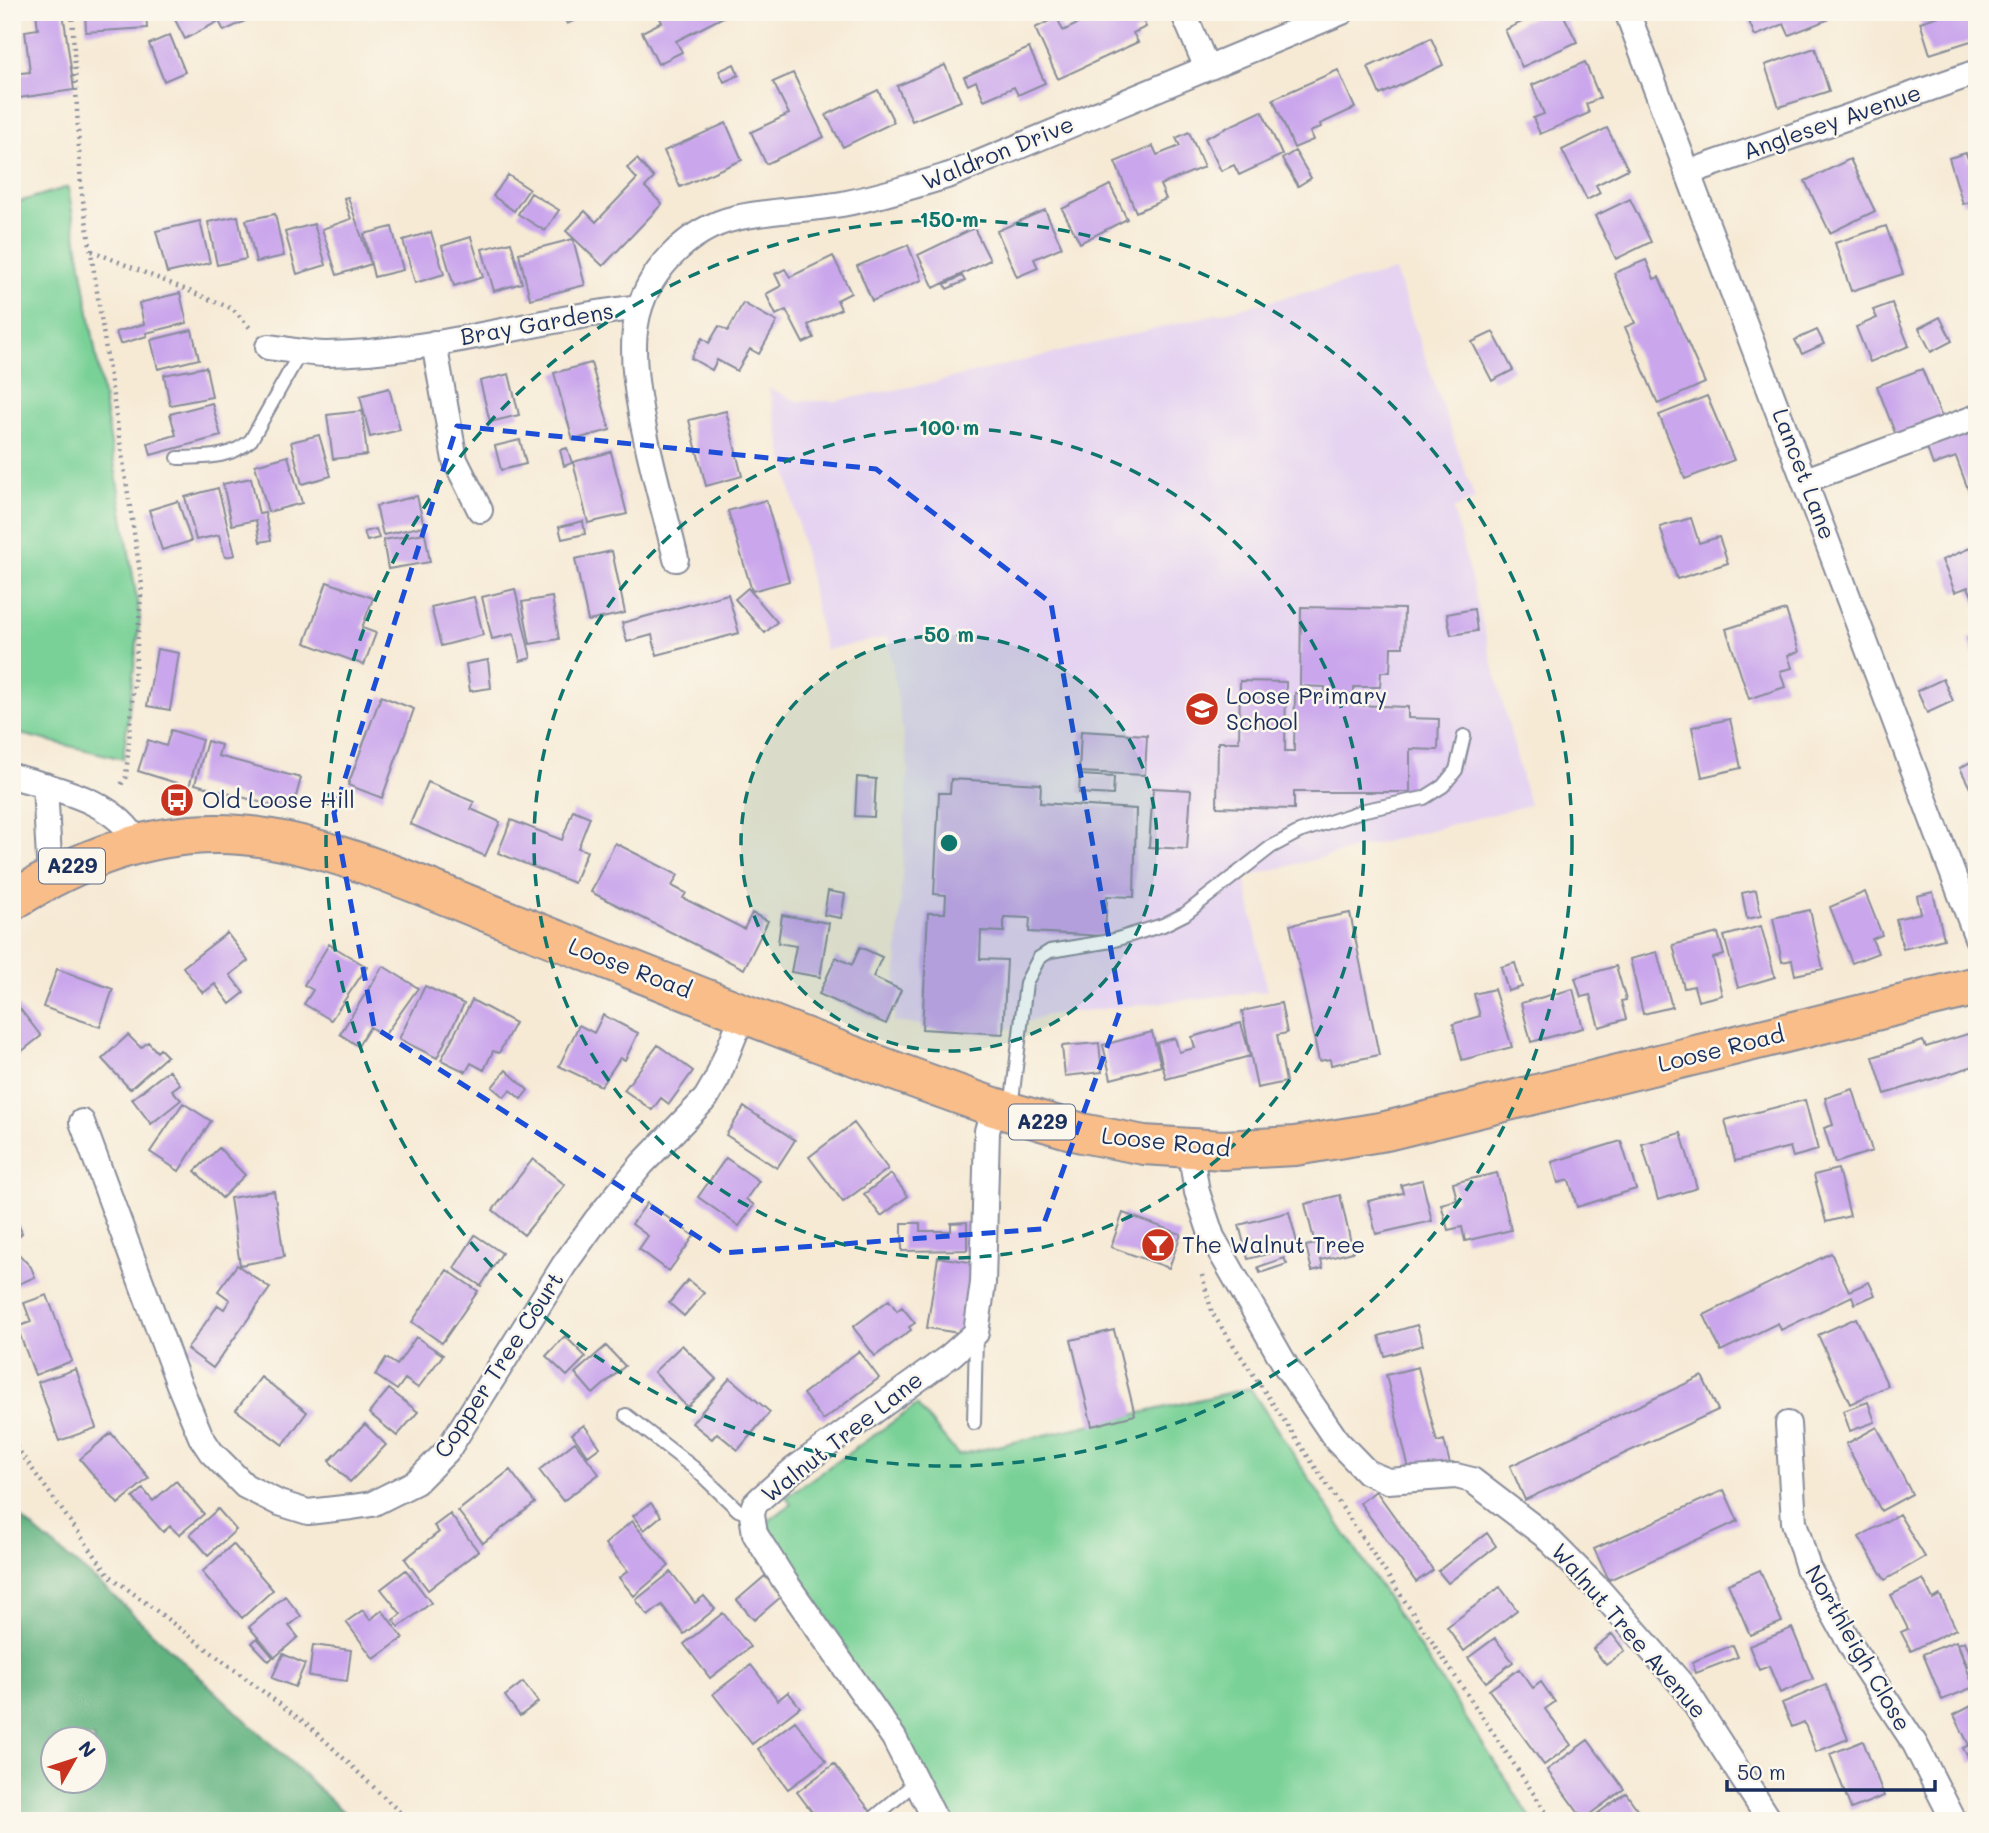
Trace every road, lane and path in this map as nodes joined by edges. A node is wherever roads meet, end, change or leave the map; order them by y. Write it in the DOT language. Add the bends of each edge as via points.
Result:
graph roads {
  1 [pos="72,12"];
  2 [pos="1183,12"];
  3 [pos="1342,12"];
  4 [pos="1627,12"];
  5 [pos="1207,68"];
  6 [pos="1977,72"];
  7 [pos="1687,173"];
  8 [pos="92,250"];
  9 [pos="640,307"];
  10 [pos="434,344"];
  11 [pos="268,347"];
  12 [pos="301,351"];
  13 [pos="1977,417"];
  14 [pos="178,458"];
  15 [pos="1806,480"];
  16 [pos="481,510"];
  17 [pos="676,559"];
  18 [pos="1464,736"];
  19 [pos="12,776"];
  20 [pos="45,785"];
  21 [pos="107,811"];
  22 [pos="138,844"];
  23 [pos="50,878"];
  24 [pos="12,901"];
  25 [pos="1977,938"];
  26 [pos="1977,986"];
  27 [pos="744,1011"];
  28 [pos="1002,1110"];
  29 [pos="82,1122"];
  30 [pos="1190,1149"];
  31 [pos="1199,1262"];
  32 [pos="976,1333"];
  33 [pos="626,1415"];
  34 [pos="974,1423"];
  35 [pos="1788,1424"];
  36 [pos="12,1441"];
  37 [pos="752,1515"];
  38 [pos="917,1781"];
  39 [pos="409,1821"];
  40 [pos="870,1821"];
  41 [pos="936,1821"];
  42 [pos="1552,1821"];
  43 [pos="1770,1821"];
  44 [pos="1954,1821"];
  1 -- 8 [label="path" via="81,187"];
  2 -- 5 [label="street"];
  3 -- 5 [label="street, Waldron Drive"];
  4 -- 7 [label="street, Lancet Lane"];
  5 -- 9 [label="street, Waldron Drive" via="950,176 886,195 714,225 664,263"];
  6 -- 7 [label="street, Anglesey Avenue"];
  7 -- 15 [label="street, Lancet Lane"];
  8 -- 11 [label="path" via="233,309"];
  8 -- 21 [label="path" via="142,585 126,777"];
  9 -- 10 [label="street, Bray Gardens"];
  9 -- 17 [label="street, Waldron Drive" via="634,346 636,374"];
  10 -- 12 [label="street, Bray Gardens" via="324,354"];
  10 -- 16 [label="street, Bray Gardens" via="455,460"];
  11 -- 12 [label="street, Bray Gardens"];
  12 -- 14 [label="lane" via="251,440 226,455"];
  13 -- 15 [label="street"];
  15 -- 25 [label="street, Lancet Lane"];
  18 -- 28 [label="lane" via="1456,770 1424,798 1365,810 1299,832 1163,925 1111,941 1050,951 1039,958 1026,983"];
  19 -- 20 [label="street"];
  20 -- 21 [label="street"];
  20 -- 23 [label="street"];
  21 -- 22 [label="street" via="125,825"];
  22 -- 23 [label="highway, A229" via="86,860"];
  22 -- 27 [label="highway, Loose Road / A229" via="217,834 295,845 407,881"];
  23 -- 24 [label="highway, A229"];
  26 -- 30 [label="highway, Loose Road / A229" via="1386,1131 1262,1149"];
  27 -- 28 [label="highway, Loose Road / A229"];
  27 -- 29 [label="street, Copper Tree Court" via="706,1098 597,1219 447,1451 416,1482 372,1504 307,1512 279,1503 245,1486 211,1452 178,1382"];
  28 -- 30 [label="highway, Loose Road / A229" via="1094,1136"];
  28 -- 32 [label="street" via="987,1130 983,1283"];
  30 -- 43 [label="street, Walnut Tree Avenue" via="1197,1192 1212,1237 1287,1368 1337,1441 1367,1472 1388,1481 1455,1476 1472,1480 1544,1535 1684,1687"];
  31 -- 42 [label="path" via="1212,1313"];
  32 -- 34 [label="lane"];
  32 -- 37 [label="street, Walnut Tree Lane" via="793,1470 761,1498"];
  33 -- 37 [label="lane" via="694,1468 738,1510"];
  35 -- 44 [label="street, Northleigh Close" via="1794,1522 1808,1569 1915,1744"];
  36 -- 39 [label="path" via="109,1576 314,1730"];
  37 -- 38 [label="street, Walnut Tree Lane" via="755,1534 894,1738"];
  38 -- 40 [label="lane"];
  38 -- 41 [label="street, Walnut Tree Lane"];
}
